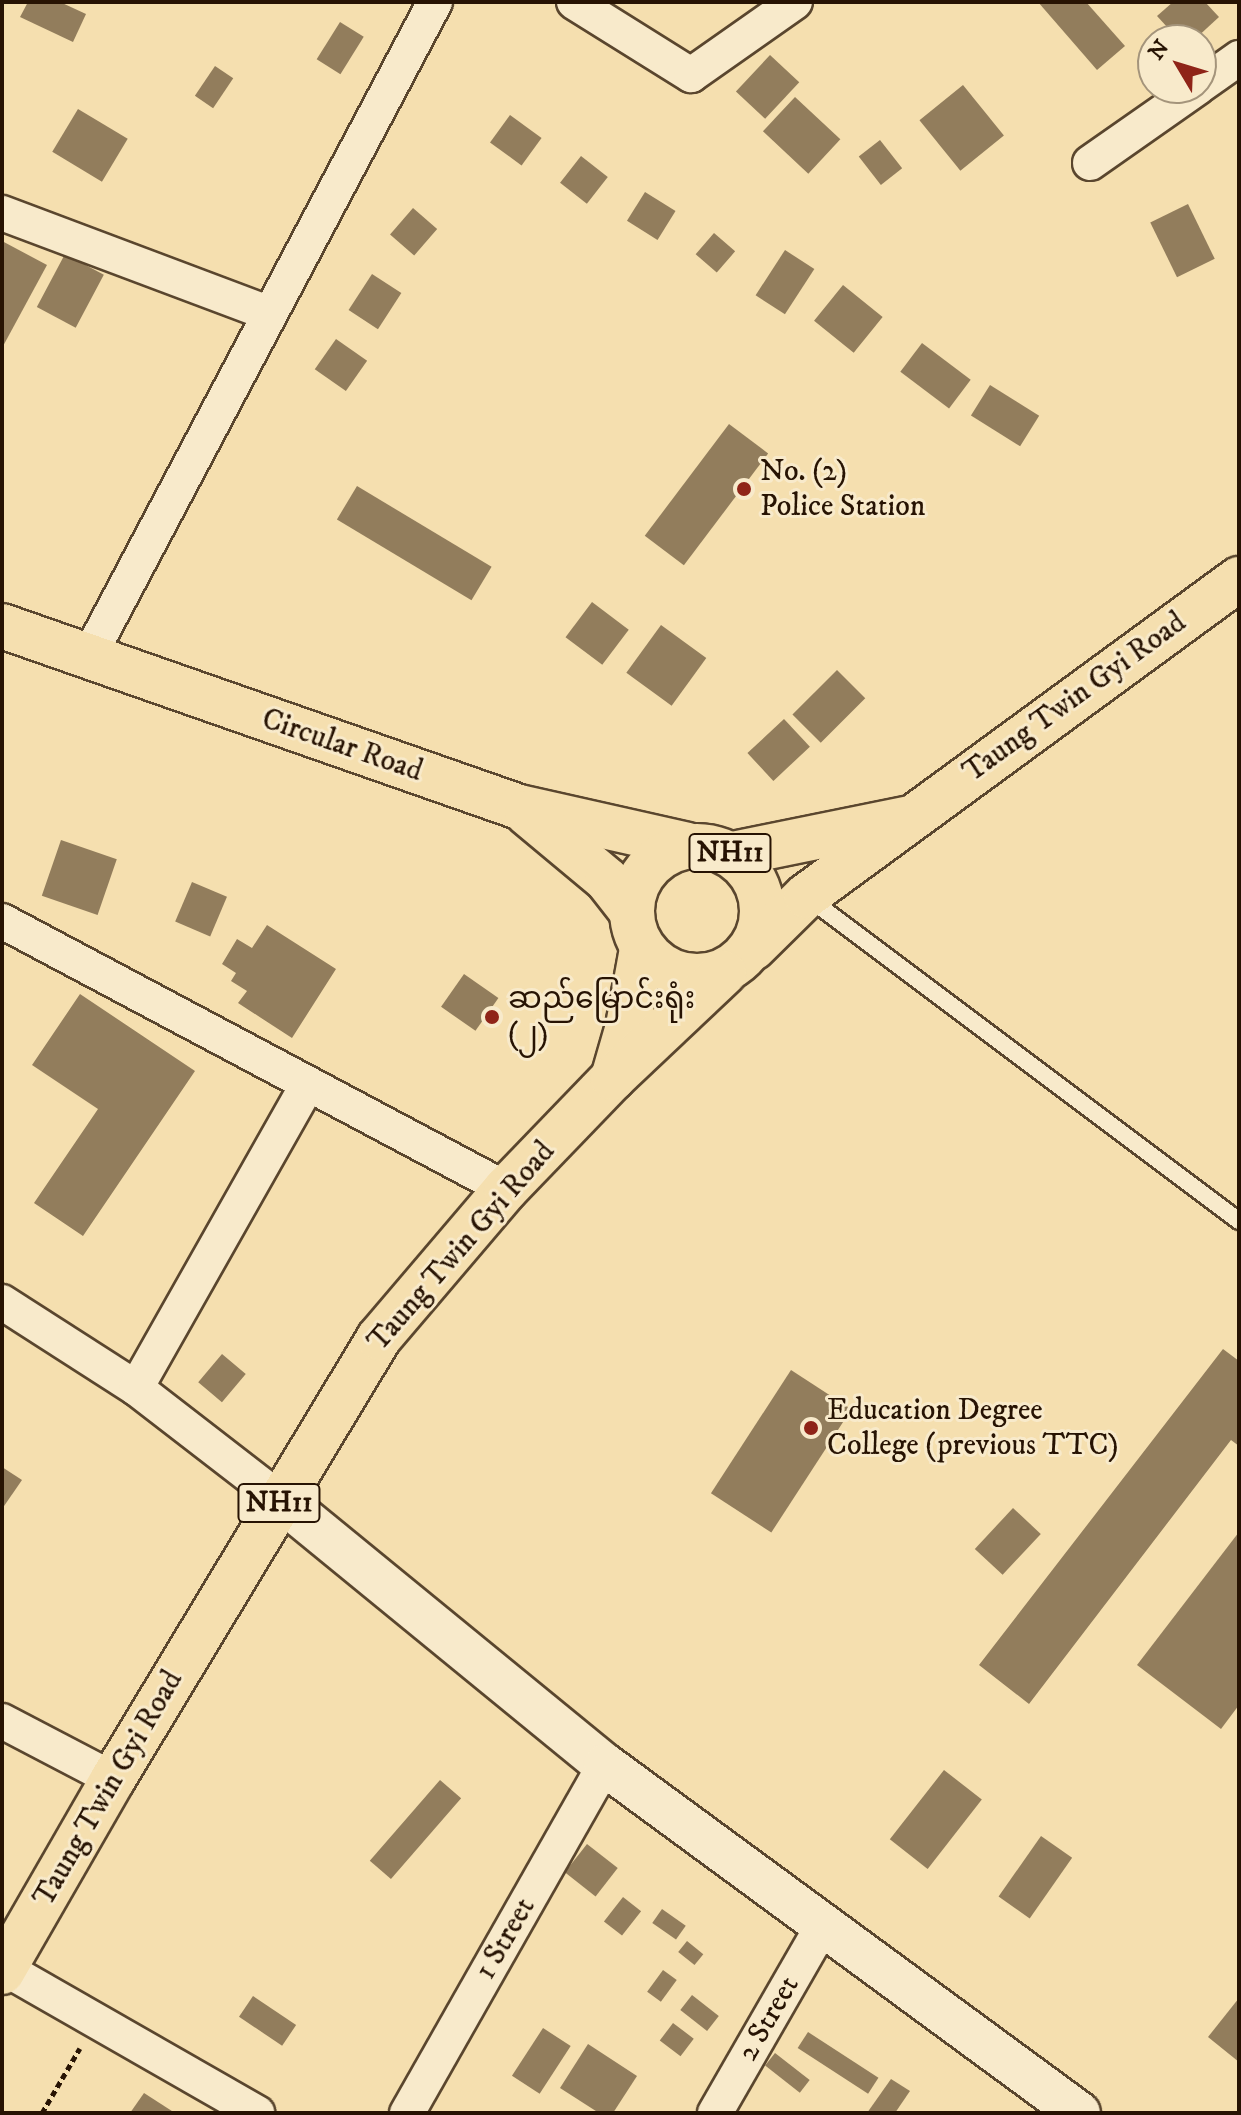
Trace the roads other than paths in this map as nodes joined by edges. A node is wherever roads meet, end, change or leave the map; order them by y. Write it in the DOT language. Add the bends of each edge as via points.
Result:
graph roads {
  1 [pos="435,2"];
  2 [pos="574,2"];
  3 [pos="795,2"];
  4 [pos="1239,58"];
  5 [pos="1217,74"];
  6 [pos="1175,104"];
  7 [pos="1090,163"];
  8 [pos="2,213"];
  9 [pos="270,314"];
  10 [pos="1239,579"];
  11 [pos="2,626"];
  12 [pos="88,658"];
  13 [pos="519,807"];
  14 [pos="910,818"];
  15 [pos="687,845"];
  16 [pos="733,854"];
  17 [pos="806,896"];
  18 [pos="2,921"];
  19 [pos="636,930"];
  20 [pos="738,960"];
  21 [pos="613,1078"];
  22 [pos="308,1084"];
  23 [pos="506,1189"];
  24 [pos="1239,1221"];
  25 [pos="2,1302"];
  26 [pos="136,1388"];
  27 [pos="281,1500"];
  28 [pos="2,1721"];
  29 [pos="605,1765"];
  30 [pos="113,1779"];
  31 [pos="823,1925"];
  32 [pos="3,1970"];
  33 [pos="1059,2107"];
  34 [pos="257,2113"];
  35 [pos="407,2113"];
  36 [pos="715,2113"];
  1 -- 9 [label="street"];
  2 -- 3 [label="street" via="691,75"];
  4 -- 5 [label="street"];
  6 -- 7 [label="street"];
  8 -- 9 [label="street"];
  9 -- 12 [label="street"];
  10 -- 14 [label="main road, Taung Twin Gyi Road / NH11"];
  11 -- 12 [label="main road, Circular Road"];
  12 -- 13 [label="main road, Circular Road"];
  13 -- 15 [label="main road, Circular Road"];
  13 -- 19 [label="main road" via="607,880"];
  14 -- 16 [label="main road"];
  14 -- 17 [label="main road, NH11"];
  15 -- 16 [label="main road, NH11"];
  15 -- 19 [label="main road, NH11" via="658,857 638,880"];
  16 -- 20 [label="main road, NH11" via="757,880 764,915"];
  17 -- 20 [label="main road, NH11"];
  17 -- 24 [label="lane"];
  18 -- 22 [label="street"];
  19 -- 20 [label="main road" via="664,969 694,978"];
  19 -- 21 [label="main road" via="628,1026"];
  20 -- 21 [label="main road, Taung Twin Gyi Road / NH11"];
  21 -- 23 [label="main road, Taung Twin Gyi Road / NH11"];
  22 -- 23 [label="street"];
  22 -- 26 [label="street"];
  23 -- 27 [label="main road, Taung Twin Gyi Road / NH11" via="379,1338"];
  25 -- 26 [label="street"];
  26 -- 27 [label="street"];
  27 -- 29 [label="street"];
  27 -- 30 [label="main road, Taung Twin Gyi Road / NH11"];
  28 -- 30 [label="street"];
  29 -- 31 [label="street"];
  29 -- 35 [label="street, 1 Street"];
  30 -- 32 [label="main road, Taung Twin Gyi Road / NH11"];
  31 -- 33 [label="street"];
  31 -- 36 [label="street, 2 Street"];
  32 -- 34 [label="street"];
}
